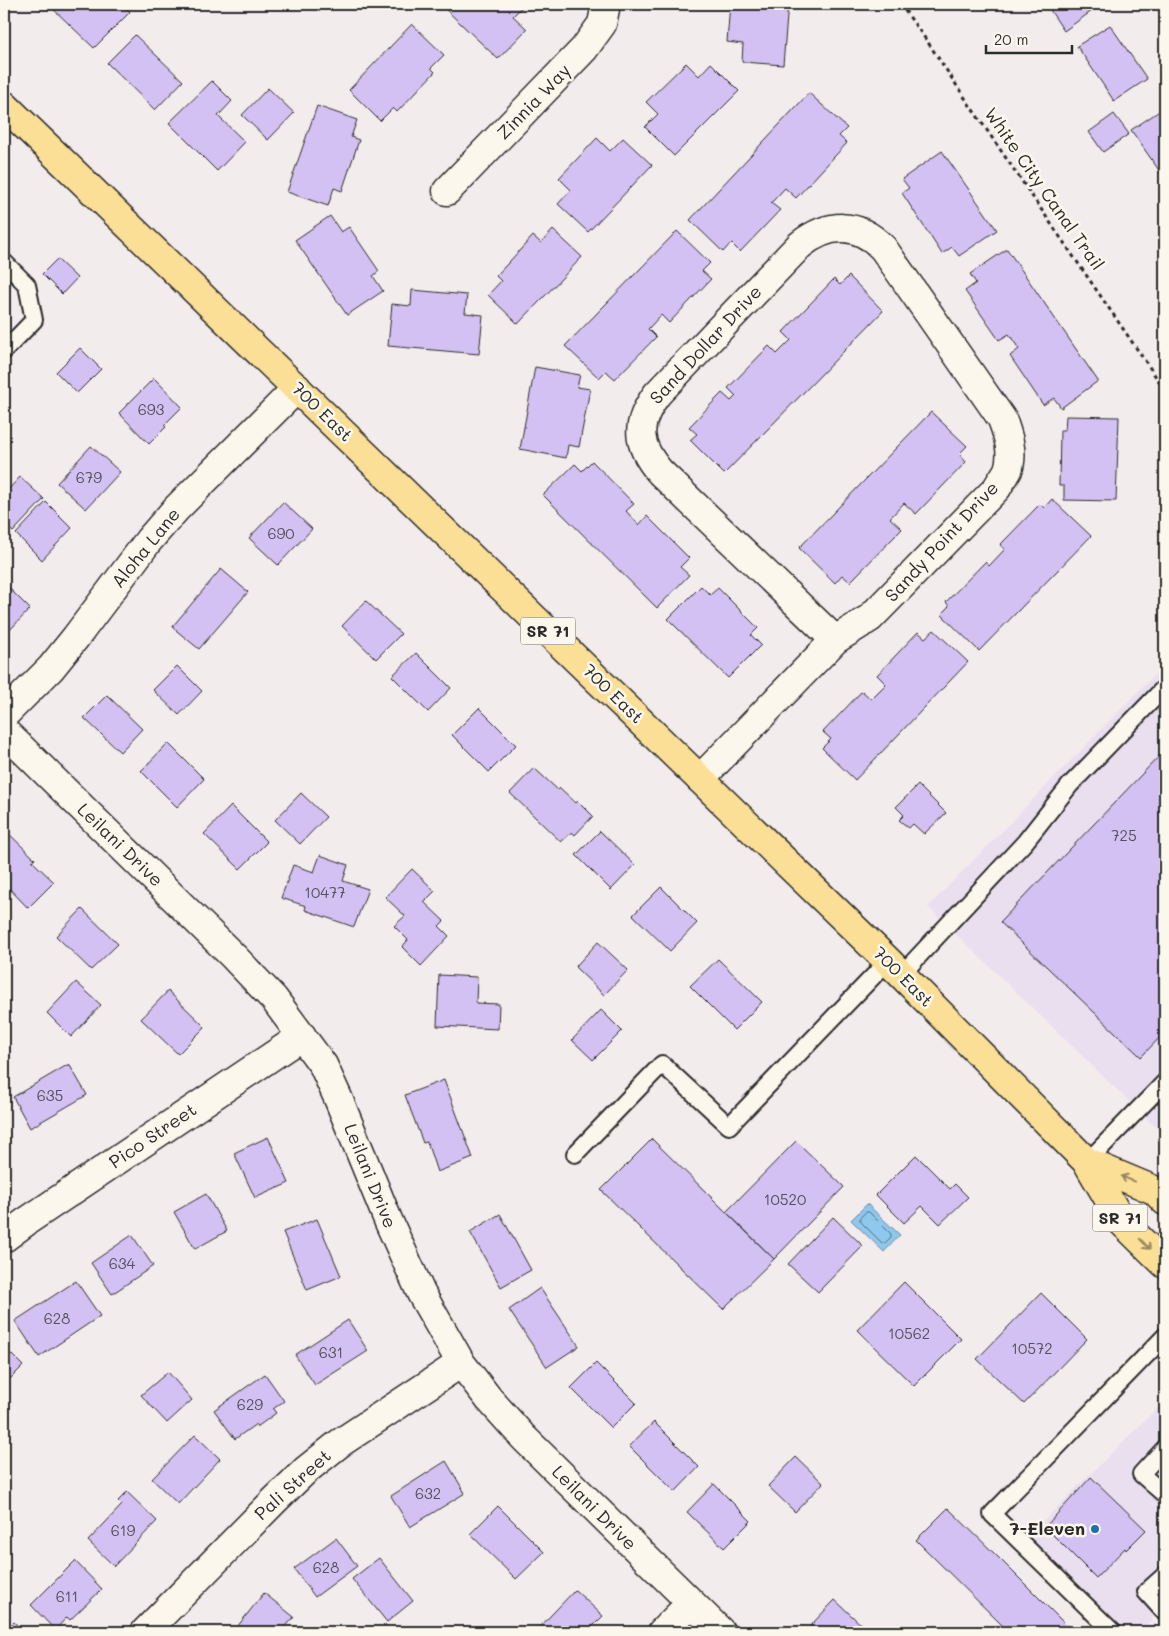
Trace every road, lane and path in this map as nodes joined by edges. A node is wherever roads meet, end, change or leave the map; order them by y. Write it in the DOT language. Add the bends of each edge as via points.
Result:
graph roads {
  1 [pos="606,4"];
  2 [pos="900,4"];
  3 [pos="4,105"];
  4 [pos="448,191"];
  5 [pos="849,228"];
  6 [pos="4,262"];
  7 [pos="4,351"];
  8 [pos="297,388"];
  9 [pos="1165,390"];
  10 [pos="835,640"];
  11 [pos="1165,687"];
  12 [pos="4,716"];
  13 [pos="4,731"];
  14 [pos="700,779"];
  15 [pos="895,968"];
  16 [pos="302,1036"];
  17 [pos="1165,1082"];
  18 [pos="575,1154"];
  19 [pos="1087,1162"];
  20 [pos="1165,1201"];
  21 [pos="4,1238"];
  22 [pos="1165,1264"];
  23 [pos="1165,1336"];
  24 [pos="461,1363"];
  25 [pos="1165,1448"];
  26 [pos="1165,1496"];
  27 [pos="1165,1575"];
  28 [pos="691,1603"];
  29 [pos="1165,1613"];
  30 [pos="145,1632"];
  31 [pos="662,1632"];
  32 [pos="721,1632"];
  33 [pos="1113,1632"];
  1 -- 4 [label="street, Zinnia Way" via="602,24 584,49"];
  2 -- 9 [label="path, White City Canal Trail"];
  3 -- 8 [label="main road, 700 East / SR 71"];
  5 -- 10 [label="street, Sandy Point Drive" via="874,238 883,248 1002,419 1011,453 1008,470 997,488 870,618"];
  5 -- 10 [label="street, Sand Dollar Drive" via="814,234 800,245 657,394 646,408 641,424 642,442 648,458 660,472"];
  6 -- 7 [label="lane" via="27,285 34,320"];
  8 -- 12 [label="street, Aloha Lane" via="176,509 76,638"];
  8 -- 14 [label="main road, 700 East / SR 71"];
  10 -- 14 [label="street, Sandy Point Drive"];
  11 -- 15 [label="lane" via="1070,785 1024,842"];
  13 -- 16 [label="street, Leilani Drive" via="234,956 270,994"];
  14 -- 15 [label="main road, 700 East / SR 71"];
  15 -- 18 [label="lane" via="729,1126 662,1064"];
  15 -- 19 [label="main road, 700 East / SR 71"];
  16 -- 21 [label="street, Pico Street"];
  16 -- 24 [label="street, Leilani Drive" via="323,1065 421,1293"];
  17 -- 19 [label="lane"];
  20 -- 19 [label="main road, 700 East / SR 71, one-way" via="1154,1190"];
  19 -- 22 [label="main road, 700 East / SR 71, one-way" via="1122,1222"];
  23 -- 33 [label="lane" via="992,1514"];
  24 -- 28 [label="street, Leilani Drive" via="524,1438"];
  24 -- 30 [label="street, Pali Street" via="340,1443 306,1470"];
  25 -- 26 [label="lane" via="1141,1474"];
  27 -- 29 [label="lane" via="1146,1592"];
  28 -- 31 [label="street"];
  28 -- 32 [label="street, Leilani Drive"];
}
